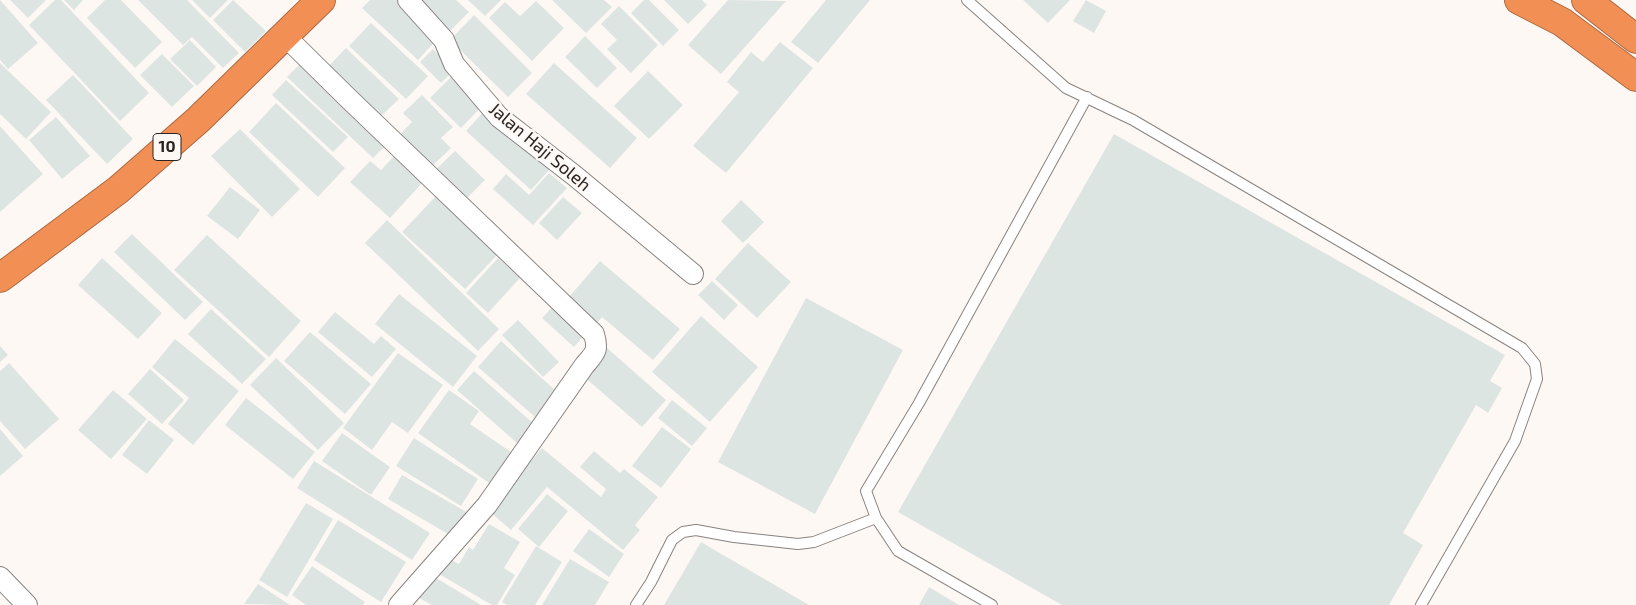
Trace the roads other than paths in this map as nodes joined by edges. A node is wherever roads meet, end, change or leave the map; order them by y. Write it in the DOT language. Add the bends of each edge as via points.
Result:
graph roads {
  1 [pos="321,0"];
  2 [pos="408,0"];
  3 [pos="967,0"];
  4 [pos="1519,0"];
  5 [pos="1586,0"];
  6 [pos="284,35"];
  7 [pos="1636,39"];
  8 [pos="1636,77"];
  9 [pos="1087,97"];
  10 [pos="693,274"];
  11 [pos="1,276"];
  12 [pos="876,518"];
  13 [pos="0,577"];
  14 [pos="27,605"];
  15 [pos="399,605"];
  16 [pos="636,605"];
  17 [pos="992,605"];
  18 [pos="1421,605"];
  1 -- 6 [label="highway, 10"];
  2 -- 10 [label="street, Jalan Haji Soleh" via="444,40 454,64 499,117"];
  3 -- 9 [label="lane" via="1066,88"];
  4 -- 8 [label="highway" via="1562,22"];
  5 -- 7 [label="highway"];
  6 -- 11 [label="highway, 10" via="198,120 118,190"];
  6 -- 15 [label="street" via="594,334 597,346 488,505"];
  9 -- 12 [label="lane" via="919,403 866,491"];
  9 -- 18 [label="lane" via="1133,120 1522,348 1535,364 1537,379 1515,441"];
  12 -- 16 [label="lane" via="814,542 798,544 696,530 683,532 672,540"];
  12 -- 17 [label="lane" via="898,551"];
  13 -- 14 [label="street"];
}
